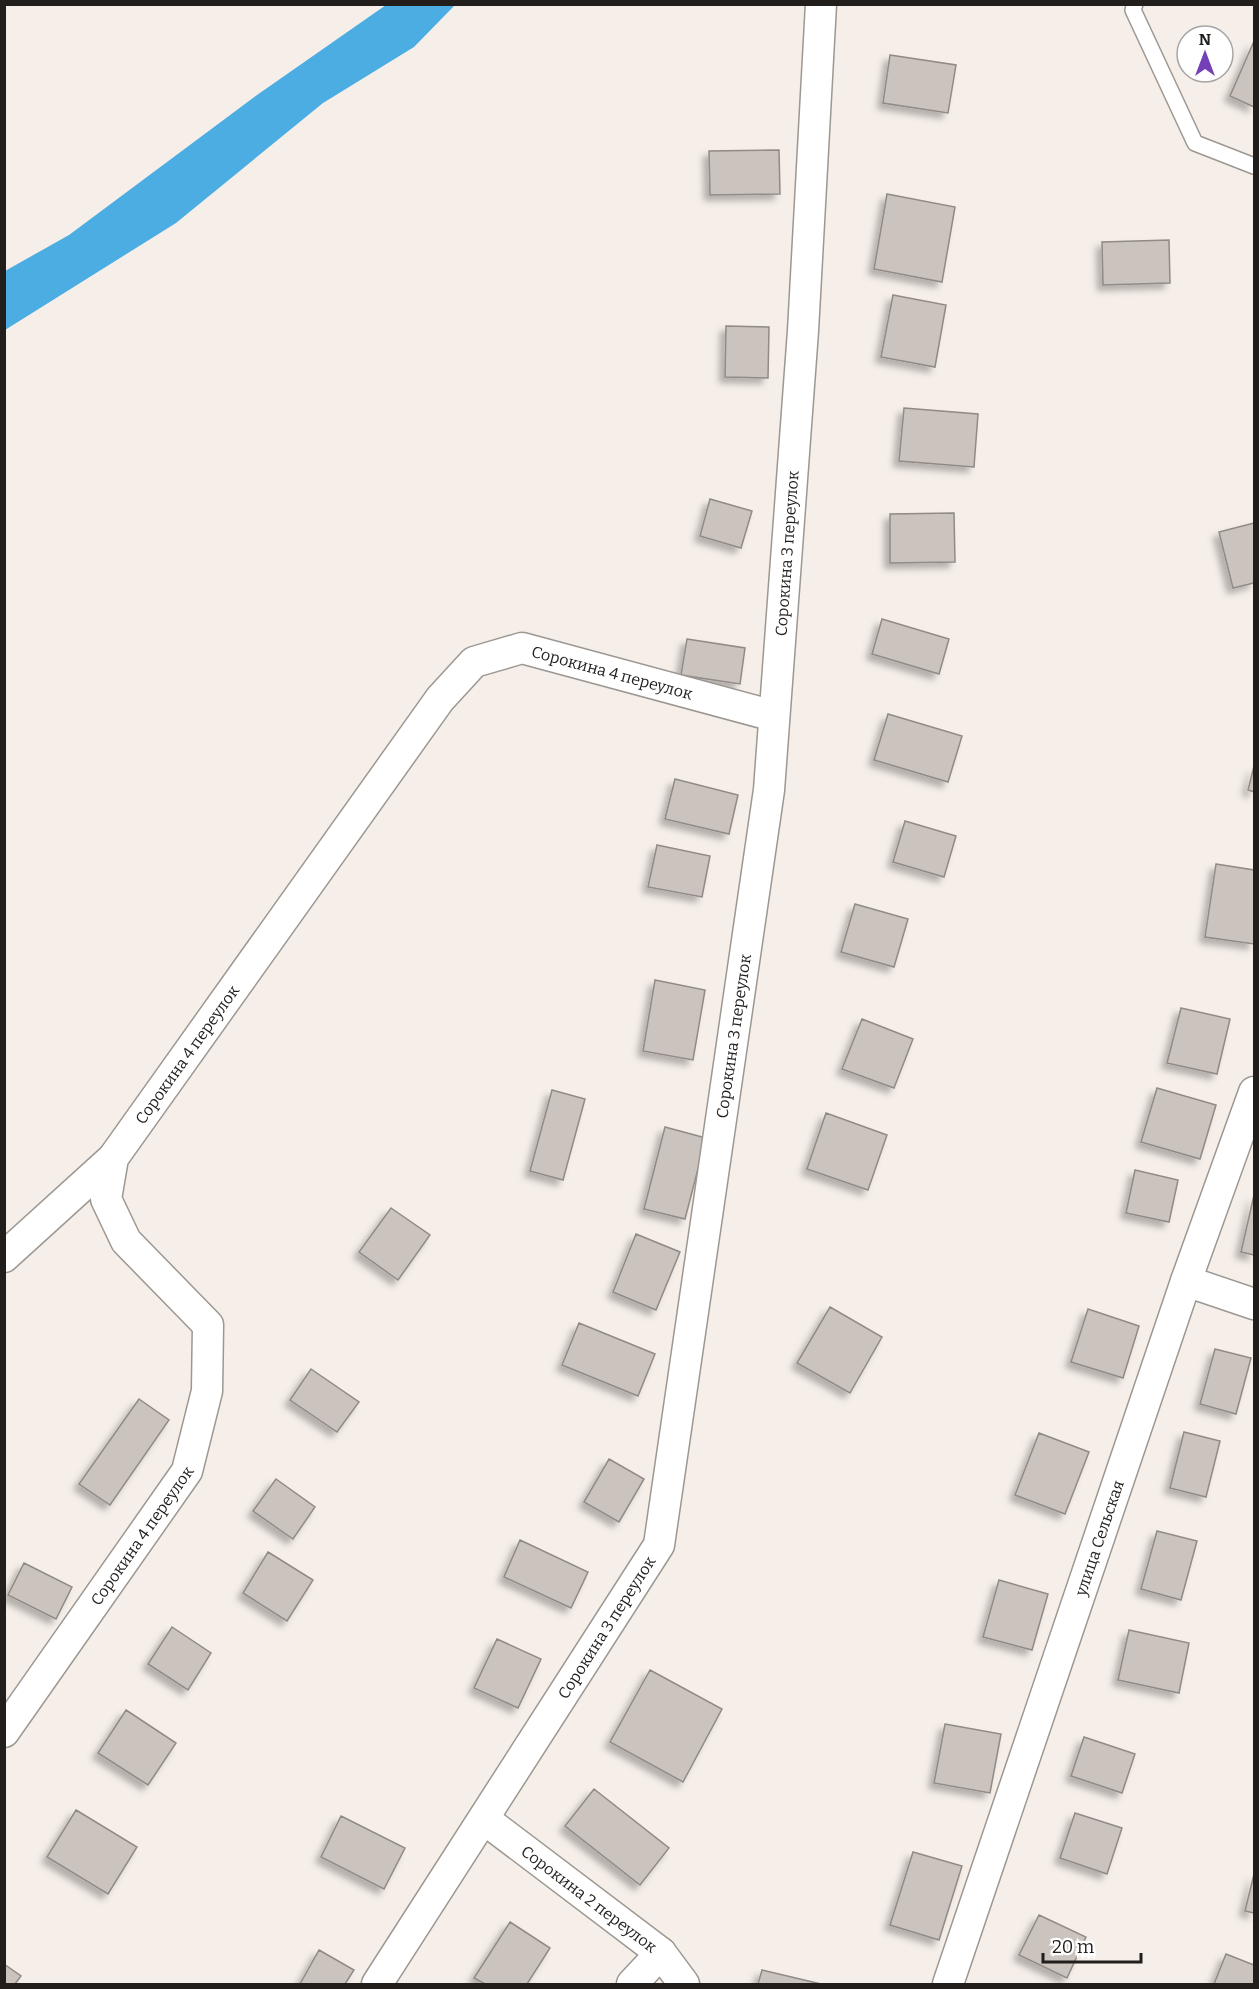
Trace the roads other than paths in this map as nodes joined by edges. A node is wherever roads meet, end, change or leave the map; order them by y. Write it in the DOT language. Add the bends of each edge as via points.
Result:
graph roads {
  1 [pos="821,4"];
  2 [pos="1135,4"];
  3 [pos="1254,166"];
  4 [pos="774,716"];
  5 [pos="1254,1092"];
  6 [pos="113,1158"];
  7 [pos="4,1257"];
  8 [pos="1186,1281"];
  9 [pos="1254,1304"];
  10 [pos="4,1732"];
  11 [pos="484,1819"];
  12 [pos="661,1953"];
  13 [pos="377,1984"];
  14 [pos="632,1984"];
  15 [pos="684,1984"];
  16 [pos="948,1984"];
  1 -- 4 [label="street, Сорокина 3 переулок" via="803,331"];
  2 -- 3 [label="lane" via="1133,10 1196,143"];
  4 -- 6 [label="street, Сорокина 4 переулок" via="522,648 474,662 440,699"];
  4 -- 11 [label="street, Сорокина 3 переулок" via="769,790 659,1545"];
  5 -- 8 [label="street, улица Сельская"];
  6 -- 7 [label="street"];
  6 -- 10 [label="street, Сорокина 4 переулок" via="106,1199 126,1241 208,1325 207,1391 187,1471"];
  8 -- 9 [label="street"];
  8 -- 16 [label="street, улица Сельская"];
  11 -- 12 [label="street, Сорокина 2 переулок"];
  11 -- 13 [label="street, Сорокина 3 переулок"];
  12 -- 14 [label="street, Сорокина 2 переулок"];
  12 -- 15 [label="street"];
}
